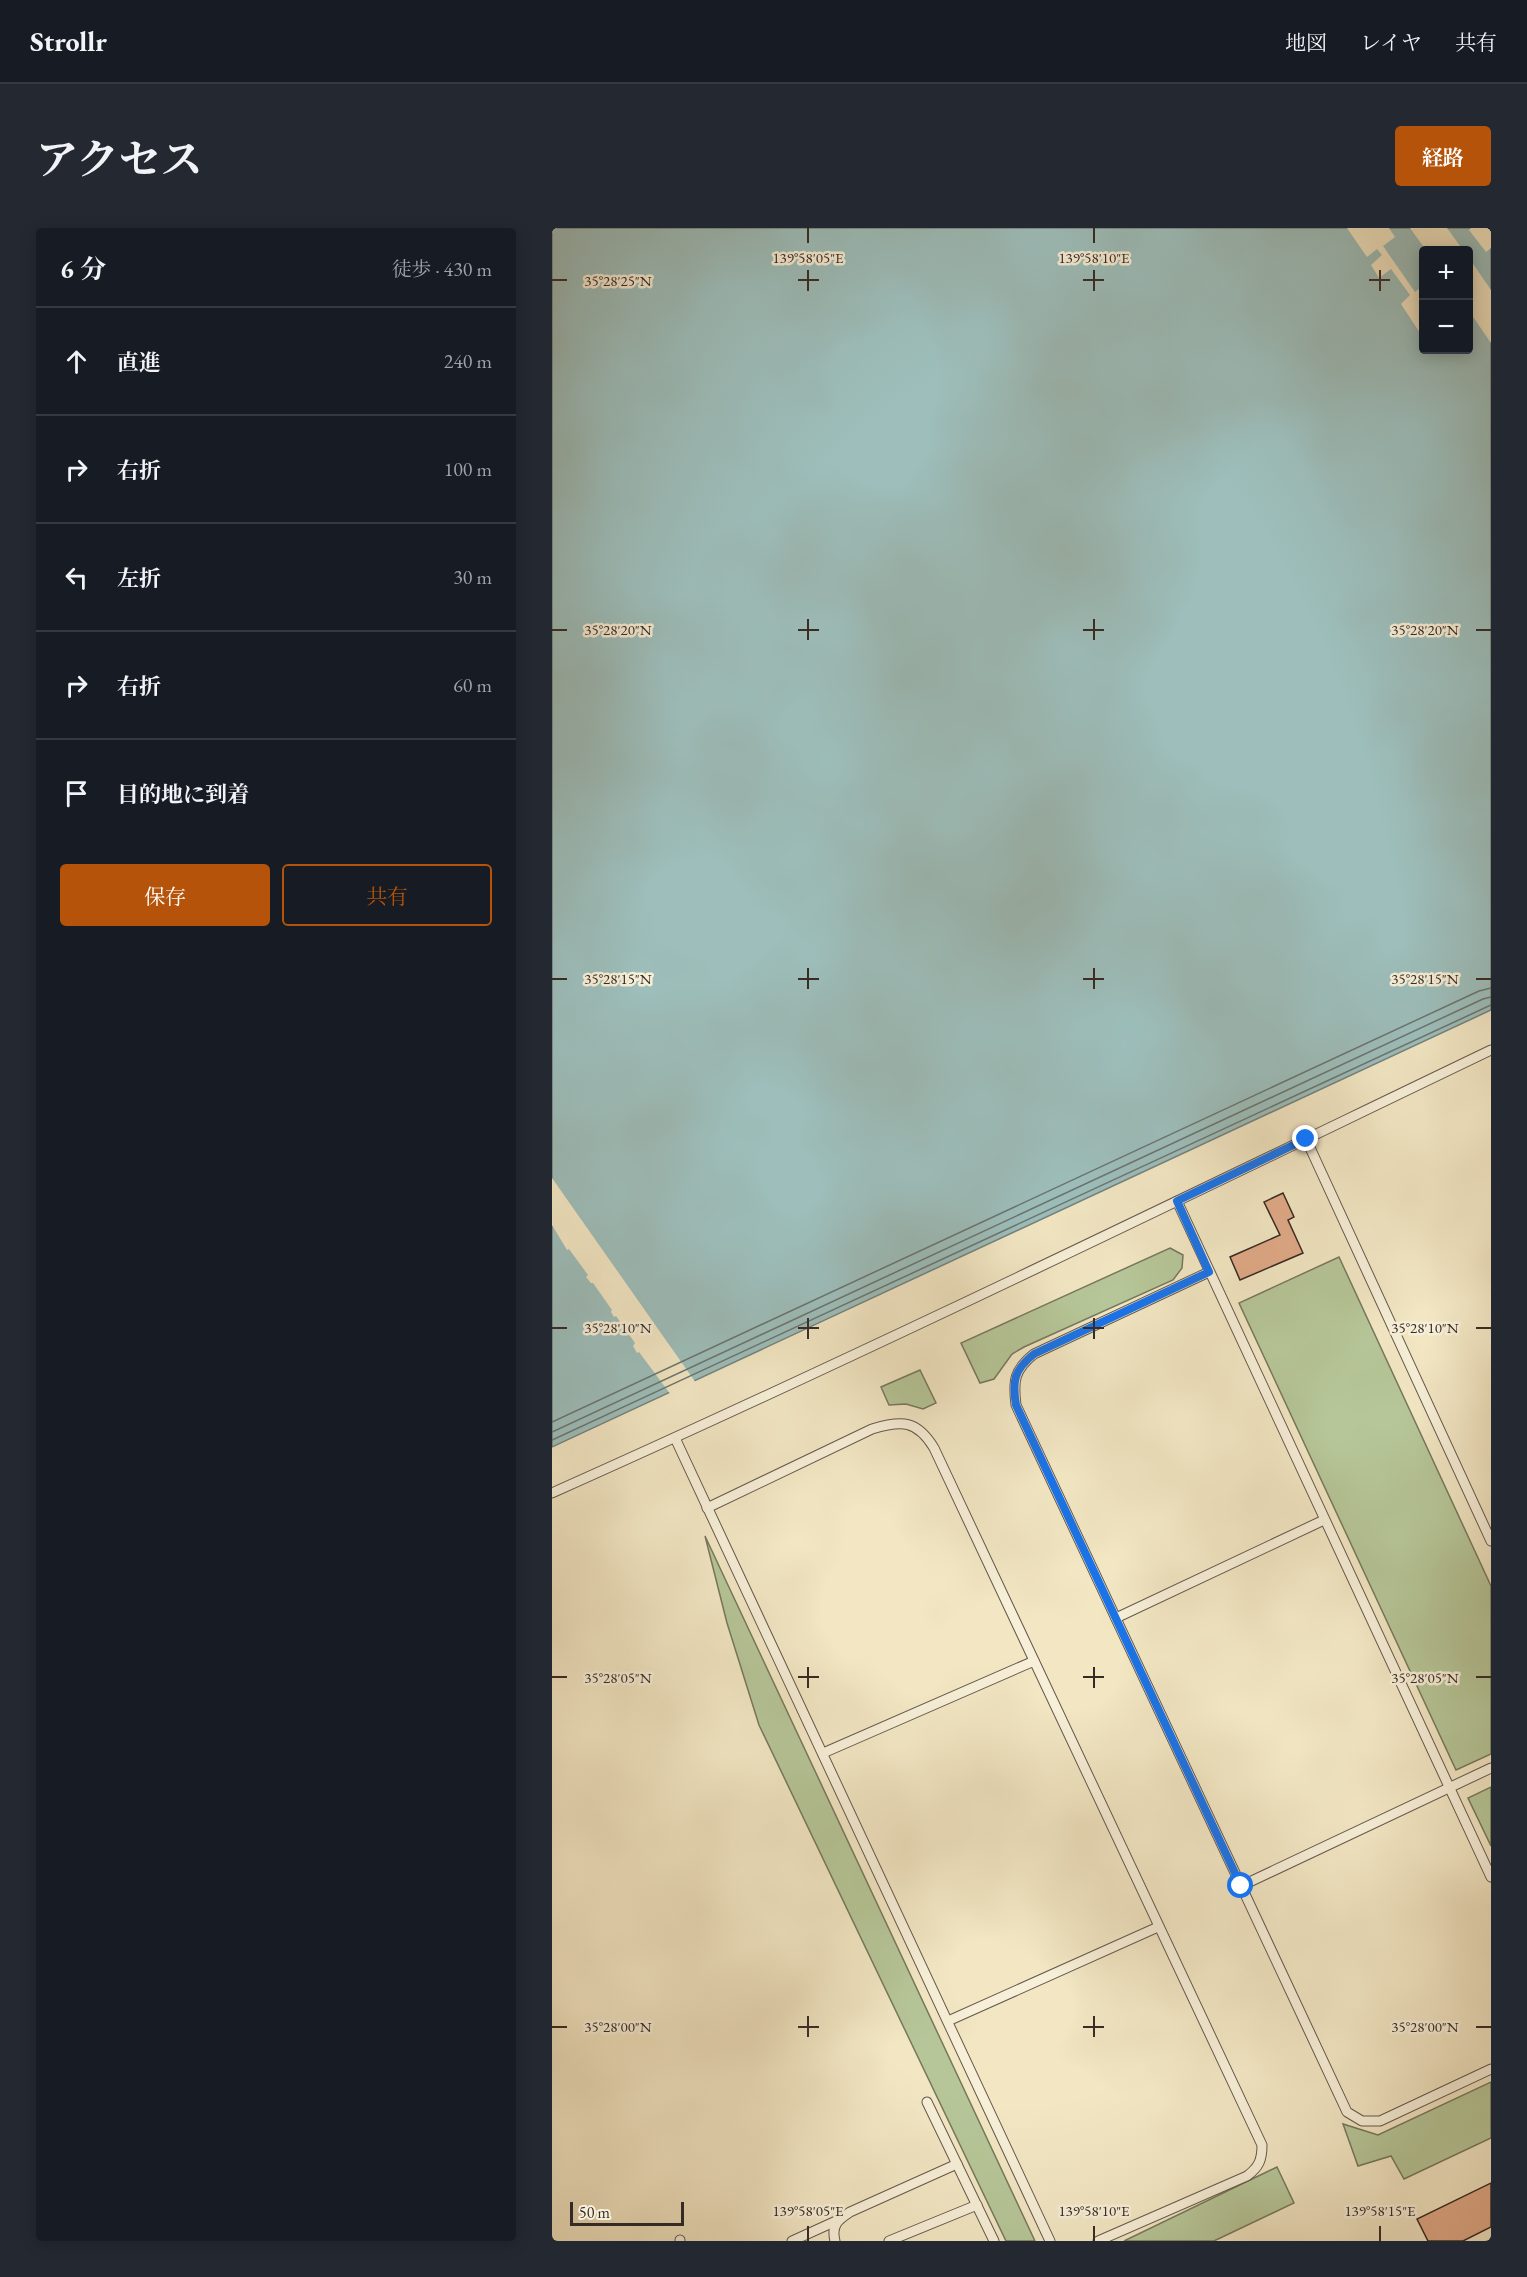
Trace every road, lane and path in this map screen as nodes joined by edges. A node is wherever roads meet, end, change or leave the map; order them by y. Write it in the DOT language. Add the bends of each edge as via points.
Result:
graph roads {
  1 [pos="1491,1050"];
  2 [pos="1306,1139"];
  3 [pos="1177,1201"];
  4 [pos="1209,1272"];
  5 [pos="675,1438"];
  6 [pos="552,1493"];
  7 [pos="707,1508"];
  8 [pos="1324,1520"];
  9 [pos="1491,1541"];
  10 [pos="1116,1618"];
  11 [pos="1034,1661"];
  12 [pos="823,1753"];
  13 [pos="1491,1768"];
  14 [pos="1448,1787"];
  15 [pos="1491,1877"];
  16 [pos="1241,1886"];
  17 [pos="1158,1927"];
  18 [pos="948,2020"];
  19 [pos="1491,2069"];
  20 [pos="927,2102"];
  21 [pos="957,2164"];
  22 [pos="977,2205"];
  23 [pos="836,2221"];
  24 [pos="792,2241"];
  25 [pos="835,2241"];
  26 [pos="889,2241"];
  27 [pos="994,2241"];
  28 [pos="1050,2241"];
  29 [pos="1098,2241"];
  1 -- 2 [label="lane"];
  2 -- 3 [label="lane"];
  2 -- 9 [label="lane"];
  3 -- 4 [label="lane"];
  3 -- 5 [label="lane"];
  4 -- 8 [label="lane"];
  4 -- 10 [label="lane" via="1034,1354 1016,1374 1016,1405"];
  5 -- 6 [label="lane"];
  5 -- 7 [label="lane"];
  7 -- 11 [label="lane" via="872,1429 908,1423 927,1435 934,1448"];
  7 -- 12 [label="lane"];
  8 -- 10 [label="lane"];
  8 -- 14 [label="lane"];
  10 -- 16 [label="lane"];
  11 -- 12 [label="lane"];
  11 -- 17 [label="lane"];
  12 -- 18 [label="lane"];
  13 -- 14 [label="lane"];
  14 -- 15 [label="lane"];
  14 -- 16 [label="lane"];
  16 -- 19 [label="lane" via="1347,2112 1362,2121 1380,2121"];
  17 -- 18 [label="lane"];
  17 -- 29 [label="lane" via="1262,2145 1262,2157 1258,2168 1247,2176"];
  18 -- 28 [label="lane"];
  20 -- 21 [label="lane"];
  21 -- 22 [label="lane"];
  21 -- 23 [label="lane"];
  22 -- 26 [label="lane"];
  22 -- 27 [label="lane"];
  23 -- 24 [label="lane"];
  23 -- 25 [label="lane"];
}
